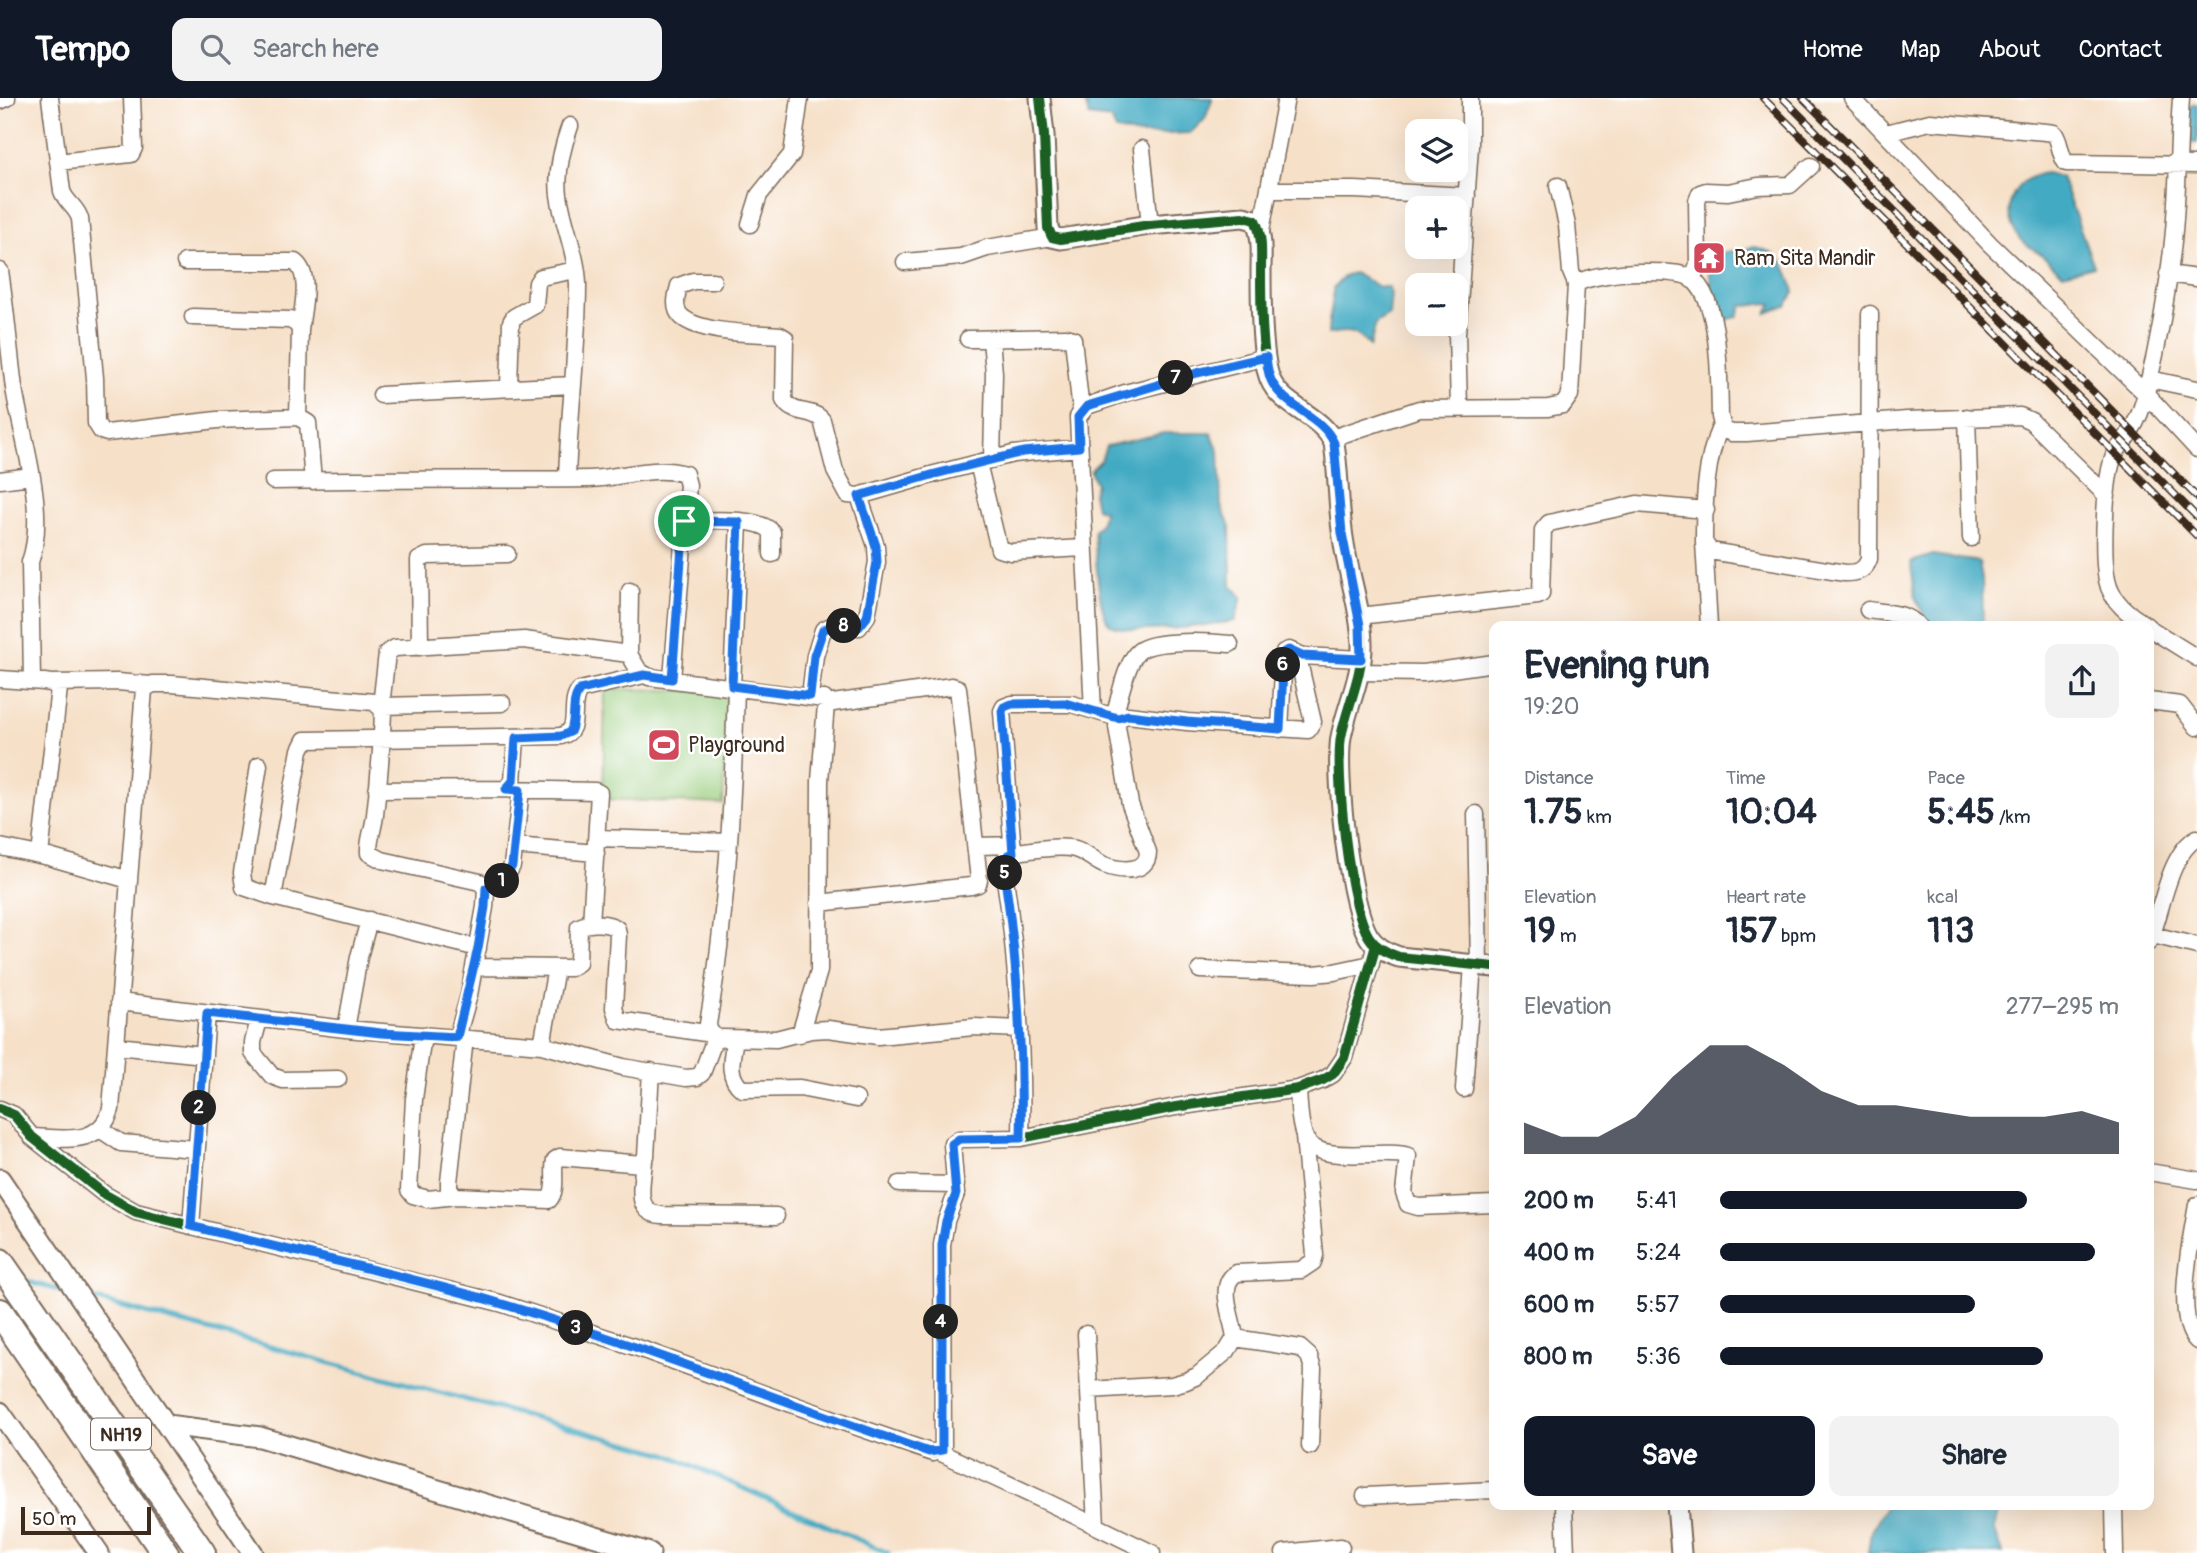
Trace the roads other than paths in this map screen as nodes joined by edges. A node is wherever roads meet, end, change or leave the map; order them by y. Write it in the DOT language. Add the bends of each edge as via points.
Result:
graph roads {
  1 [pos="8,98"];
  2 [pos="50,98"];
  3 [pos="132,98"];
  4 [pos="800,98"];
  5 [pos="1040,98"];
  6 [pos="1286,98"];
  7 [pos="1470,98"];
  8 [pos="2181,98"];
  9 [pos="1858,100"];
  10 [pos="0,101"];
  11 [pos="570,126"];
  12 [pos="1886,133"];
  13 [pos="1142,149"];
  14 [pos="58,162"];
  15 [pos="2197,164"];
  16 [pos="2178,165"];
  17 [pos="1811,166"];
  18 [pos="1558,186"];
  19 [pos="1269,190"];
  20 [pos="1467,195"];
  21 [pos="750,224"];
  22 [pos="1150,225"];
  23 [pos="1261,231"];
  24 [pos="1052,237"];
  25 [pos="185,262"];
  26 [pos="905,262"];
  27 [pos="576,270"];
  28 [pos="0,271"];
  29 [pos="2168,274"];
  30 [pos="2197,278"];
  31 [pos="1692,280"];
  32 [pos="713,281"];
  33 [pos="1576,284"];
  34 [pos="1870,314"];
  35 [pos="193,317"];
  36 [pos="300,330"];
  37 [pos="968,339"];
  38 [pos="991,339"];
  39 [pos="1266,357"];
  40 [pos="572,385"];
  41 [pos="509,387"];
  42 [pos="2147,387"];
  43 [pos="2197,389"];
  44 [pos="381,395"];
  45 [pos="1459,407"];
  46 [pos="1081,411"];
  47 [pos="298,416"];
  48 [pos="1967,417"];
  49 [pos="1869,423"];
  50 [pos="1721,425"];
  51 [pos="1332,438"];
  52 [pos="1079,447"];
  53 [pos="2197,449"];
  54 [pos="985,461"];
  55 [pos="31,476"];
  56 [pos="567,478"];
  57 [pos="0,480"];
  58 [pos="273,481"];
  59 [pos="313,481"];
  60 [pos="859,496"];
  61 [pos="2107,496"];
  62 [pos="1706,510"];
  63 [pos="684,521"];
  64 [pos="739,522"];
  65 [pos="1971,538"];
  66 [pos="1704,542"];
  67 [pos="1084,548"];
  68 [pos="507,554"];
  69 [pos="772,554"];
  70 [pos="630,591"];
  71 [pos="1868,610"];
  72 [pos="1359,616"];
  73 [pos="1709,621"];
  74 [pos="1913,621"];
  75 [pos="2126,621"];
  76 [pos="2154,631"];
  77 [pos="1230,644"];
  78 [pos="420,647"];
  79 [pos="629,654"];
  80 [pos="1302,656"];
  81 [pos="2197,659"];
  82 [pos="1489,664"];
  83 [pos="1359,666"];
  84 [pos="644,675"];
  85 [pos="0,679"];
  86 [pos="672,679"];
  87 [pos="32,681"];
  88 [pos="51,683"];
  89 [pos="150,685"];
  90 [pos="734,687"];
  91 [pos="810,696"];
  92 [pos="502,702"];
  93 [pos="2154,702"];
  94 [pos="826,704"];
  95 [pos="381,706"];
  96 [pos="1093,710"];
  97 [pos="1116,718"];
  98 [pos="2197,727"];
  99 [pos="1280,729"];
  100 [pos="516,738"];
  101 [pos="381,741"];
  102 [pos="259,765"];
  103 [pos="513,789"];
  104 [pos="377,790"];
  105 [pos="1476,814"];
  106 [pos="2197,838"];
  107 [pos="729,842"];
  108 [pos="597,845"];
  109 [pos="514,846"];
  110 [pos="977,846"];
  111 [pos="0,847"];
  112 [pos="1013,849"];
  113 [pos="40,855"];
  114 [pos="129,880"];
  115 [pos="486,888"];
  116 [pos="272,897"];
  117 [pos="819,903"];
  118 [pos="369,920"];
  119 [pos="591,925"];
  120 [pos="2154,930"];
  121 [pos="2154,939"];
  122 [pos="2197,946"];
  123 [pos="478,948"];
  124 [pos="1373,954"];
  125 [pos="1482,966"];
  126 [pos="474,967"];
  127 [pos="556,968"];
  128 [pos="1200,970"];
  129 [pos="119,1002"];
  130 [pos="207,1013"];
  131 [pos="259,1020"];
  132 [pos="346,1029"];
  133 [pos="1020,1029"];
  134 [pos="800,1034"];
  135 [pos="422,1035"];
  136 [pos="714,1037"];
  137 [pos="461,1038"];
  138 [pos="735,1039"];
  139 [pos="542,1045"];
  140 [pos="117,1046"];
  141 [pos="204,1055"];
  142 [pos="651,1072"];
  143 [pos="338,1079"];
  144 [pos="1298,1089"];
  145 [pos="1464,1089"];
  146 [pos="856,1099"];
  147 [pos="0,1109"];
  148 [pos="100,1129"];
  149 [pos="1304,1136"];
  150 [pos="32,1137"];
  151 [pos="1021,1138"];
  152 [pos="196,1149"];
  153 [pos="644,1160"];
  154 [pos="2154,1173"];
  155 [pos="0,1180"];
  156 [pos="2197,1181"];
  157 [pos="899,1184"];
  158 [pos="956,1185"];
  159 [pos="456,1196"];
  160 [pos="1489,1204"];
  161 [pos="2197,1205"];
  162 [pos="776,1216"];
  163 [pos="191,1226"];
  164 [pos="0,1262"];
  165 [pos="4,1319"];
  166 [pos="2192,1321"];
  167 [pos="1086,1334"];
  168 [pos="1235,1338"];
  169 [pos="2197,1341"];
  170 [pos="1089,1390"];
  171 [pos="0,1412"];
  172 [pos="167,1424"];
  173 [pos="1310,1446"];
  174 [pos="939,1452"];
  175 [pos="1489,1490"];
  176 [pos="1365,1496"];
  177 [pos="1564,1510"];
  178 [pos="1677,1510"];
  179 [pos="2114,1510"];
  180 [pos="1096,1525"];
  181 [pos="1341,1547"];
  182 [pos="99,1553"];
  183 [pos="165,1553"];
  184 [pos="202,1553"];
  185 [pos="253,1553"];
  186 [pos="650,1553"];
  187 [pos="1152,1553"];
  188 [pos="1284,1553"];
  189 [pos="1566,1553"];
  190 [pos="1681,1553"];
  191 [pos="2115,1553"];
  1 -- 10 [label="street"];
  2 -- 14 [label="street"];
  3 -- 14 [label="street" via="131,154"];
  4 -- 21 [label="street" via="792,153 759,195"];
  5 -- 24 [label="street"];
  6 -- 19 [label="street"];
  7 -- 20 [label="street"];
  8 -- 16 [label="street"];
  9 -- 12 [label="street"];
  11 -- 27 [label="street" via="560,154 558,193"];
  12 -- 16 [label="street" via="1930,122 2046,132 2058,138 2066,163"];
  12 -- 42 [label="street" via="1990,244"];
  13 -- 22 [label="street"];
  14 -- 47 [label="street" via="64,198 80,219 96,423 101,431"];
  15 -- 16 [label="street"];
  16 -- 29 [label="street"];
  17 -- 31 [label="street" via="1790,185 1700,193 1698,264"];
  18 -- 33 [label="street"];
  19 -- 20 [label="street"];
  19 -- 23 [label="street"];
  20 -- 45 [label="street" via="1457,334"];
  22 -- 23 [label="street" via="1243,217 1255,220"];
  22 -- 24 [label="street"];
  23 -- 39 [label="street"];
  24 -- 26 [label="street" via="961,257"];
  25 -- 36 [label="street" via="295,262 304,278"];
  27 -- 40 [label="street"];
  27 -- 41 [label="street" via="541,277 535,305 511,322"];
  28 -- 55 [label="street"];
  29 -- 30 [label="street"];
  29 -- 42 [label="street"];
  31 -- 33 [label="street" via="1680,274 1635,272"];
  31 -- 50 [label="street" via="1699,286 1714,325"];
  32 -- 60 [label="street" via="679,286 677,310 701,327 785,338 784,400 793,410 817,414 822,420 839,481 848,495"];
  33 -- 45 [label="street" via="1567,402 1548,408"];
  34 -- 49 [label="street"];
  35 -- 36 [label="street" via="290,320"];
  36 -- 47 [label="street"];
  37 -- 38 [label="street"];
  38 -- 46 [label="street" via="1073,339"];
  38 -- 54 [label="street" via="994,373"];
  39 -- 46 [label="street" via="1125,393"];
  39 -- 51 [label="street" via="1276,389"];
  40 -- 41 [label="street"];
  40 -- 56 [label="street"];
  41 -- 44 [label="street"];
  42 -- 43 [label="street"];
  42 -- 53 [label="street"];
  42 -- 61 [label="street" via="2132,430 2109,467"];
  45 -- 51 [label="street" via="1419,408"];
  46 -- 52 [label="street"];
  47 -- 59 [label="street" via="308,422"];
  48 -- 49 [label="street"];
  48 -- 61 [label="street" via="2026,418"];
  48 -- 65 [label="street"];
  49 -- 50 [label="street" via="1732,433"];
  49 -- 66 [label="street" via="1869,559 1865,568 1845,573 1727,555 1710,551"];
  50 -- 62 [label="street" via="1711,453"];
  51 -- 72 [label="street" via="1342,533"];
  52 -- 54 [label="street"];
  52 -- 67 [label="street"];
  54 -- 60 [label="street"];
  54 -- 67 [label="street" via="999,549"];
  55 -- 57 [label="street"];
  55 -- 87 [label="street" via="36,527 30,562"];
  56 -- 59 [label="street"];
  56 -- 63 [label="street" via="606,478 640,471 685,474"];
  58 -- 59 [label="street"];
  60 -- 91 [label="street" via="876,555 867,617 859,627 833,625 823,630 814,656"];
  61 -- 75 [label="street" via="2106,578"];
  62 -- 66 [label="street"];
  62 -- 72 [label="street" via="1637,504 1549,523 1543,530 1538,596"];
  63 -- 64 [label="street"];
  63 -- 86 [label="street"];
  64 -- 69 [label="street" via="771,530"];
  64 -- 90 [label="street"];
  66 -- 73 [label="street"];
  67 -- 96 [label="street"];
  68 -- 78 [label="street" via="427,556 419,561"];
  70 -- 79 [label="street"];
  71 -- 74 [label="street"];
  72 -- 83 [label="street"];
  76 -- 81 [label="street"];
  77 -- 97 [label="street" via="1187,642 1139,651 1130,664"];
  78 -- 79 [label="street" via="524,640"];
  78 -- 95 [label="street" via="387,653"];
  79 -- 84 [label="street"];
  80 -- 83 [label="street"];
  80 -- 99 [label="street" via="1284,652"];
  80 -- 99 [label="street" via="1299,663 1312,726 1308,730"];
  82 -- 83 [label="street" via="1424,673"];
  83 -- 124 [label="street" via="1342,736 1340,787 1350,869"];
  84 -- 86 [label="street"];
  84 -- 100 [label="street" via="580,690 568,734"];
  85 -- 87 [label="street"];
  86 -- 90 [label="street"];
  87 -- 88 [label="street"];
  88 -- 89 [label="street"];
  88 -- 113 [label="street" via="59,688 60,699"];
  89 -- 95 [label="street" via="323,696"];
  89 -- 114 [label="street" via="144,689"];
  90 -- 91 [label="street"];
  90 -- 107 [label="street"];
  91 -- 94 [label="street" via="824,699"];
  92 -- 95 [label="street"];
  93 -- 98 [label="street" via="2180,705"];
  94 -- 110 [label="street" via="958,688"];
  94 -- 117 [label="street"];
  95 -- 101 [label="street"];
  96 -- 97 [label="street"];
  96 -- 112 [label="street" via="1065,703 1004,707"];
  97 -- 99 [label="street" via="1128,715"];
  97 -- 112 [label="street" via="1130,804 1148,852 1145,866 1113,867 1072,848"];
  100 -- 101 [label="street"];
  100 -- 103 [label="street"];
  101 -- 104 [label="street"];
  101 -- 116 [label="street" via="310,739 302,743"];
  102 -- 116 [label="street" via="241,879 244,887"];
  103 -- 104 [label="street"];
  103 -- 108 [label="street" via="595,791 600,798"];
  103 -- 109 [label="street"];
  104 -- 115 [label="street" via="369,843 373,857 480,882"];
  105 -- 125 [label="street"];
  106 -- 120 [label="street" via="2174,869"];
  107 -- 108 [label="street"];
  107 -- 136 [label="street" via="708,1024"];
  108 -- 109 [label="street"];
  108 -- 119 [label="street"];
  109 -- 115 [label="street" via="508,874"];
  110 -- 112 [label="street"];
  110 -- 117 [label="street" via="979,880 975,885"];
  111 -- 113 [label="street"];
  112 -- 133 [label="street" via="1003,865"];
  113 -- 114 [label="street"];
  114 -- 129 [label="street"];
  115 -- 123 [label="street"];
  116 -- 118 [label="street"];
  117 -- 134 [label="street" via="819,971"];
  118 -- 123 [label="street"];
  118 -- 132 [label="street"];
  119 -- 127 [label="street" via="579,927 578,963"];
  119 -- 136 [label="street" via="617,929 614,1008 618,1020"];
  121 -- 122 [label="street"];
  123 -- 126 [label="street"];
  124 -- 125 [label="street"];
  124 -- 128 [label="street" via="1314,974"];
  124 -- 144 [label="street" via="1344,1058 1333,1074"];
  125 -- 145 [label="street"];
  126 -- 127 [label="street"];
  126 -- 137 [label="street"];
  127 -- 139 [label="street"];
  129 -- 130 [label="street"];
  129 -- 140 [label="street"];
  130 -- 131 [label="street"];
  130 -- 141 [label="street"];
  131 -- 132 [label="street"];
  131 -- 143 [label="street" via="253,1053 272,1076"];
  132 -- 135 [label="street"];
  133 -- 134 [label="street" via="974,1027 878,1036 818,1029"];
  133 -- 151 [label="street"];
  134 -- 138 [label="street"];
  135 -- 137 [label="street"];
  135 -- 159 [label="street" via="410,1189 413,1195 428,1199"];
  136 -- 138 [label="street"];
  136 -- 142 [label="street" via="699,1076"];
  137 -- 139 [label="street"];
  137 -- 159 [label="street" via="449,1182 449,1190"];
  138 -- 146 [label="street" via="732,1076 742,1089 800,1088"];
  139 -- 142 [label="street"];
  140 -- 141 [label="street"];
  140 -- 148 [label="street" via="111,1109"];
  141 -- 152 [label="street"];
  142 -- 153 [label="street"];
  144 -- 149 [label="street"];
  144 -- 151 [label="street" via="1176,1107"];
  147 -- 150 [label="street" via="14,1115"];
  148 -- 150 [label="street" via="83,1137"];
  148 -- 152 [label="street" via="121,1143"];
  149 -- 160 [label="street" via="1320,1151 1408,1156 1404,1193 1408,1204"];
  149 -- 168 [label="street" via="1313,1262 1301,1270 1230,1276 1226,1291"];
  150 -- 163 [label="street" via="125,1207"];
  151 -- 158 [label="street" via="955,1140"];
  152 -- 163 [label="street"];
  153 -- 159 [label="street" via="637,1165 557,1158 550,1200"];
  153 -- 162 [label="street" via="642,1200 649,1213"];
  154 -- 156 [label="street"];
  155 -- 172 [label="street"];
  157 -- 158 [label="street"];
  158 -- 174 [label="street" via="942,1245 943,1447"];
  161 -- 166 [label="street" via="2185,1281"];
  163 -- 174 [label="street" via="500,1303"];
  164 -- 184 [label="highway, NH19"];
  165 -- 183 [label="highway, NH19"];
  166 -- 169 [label="street" via="2191,1335"];
  167 -- 170 [label="street"];
  168 -- 170 [label="street" via="1227,1351 1186,1381"];
  168 -- 173 [label="street" via="1300,1348 1309,1356 1313,1369"];
  170 -- 180 [label="street"];
  171 -- 182 [label="street"];
  172 -- 185 [label="street"];
  172 -- 186 [label="street" via="260,1437"];
  174 -- 180 [label="street"];
  175 -- 176 [label="street"];
  177 -- 189 [label="street"];
  178 -- 190 [label="street"];
  179 -- 191 [label="street"];
  180 -- 187 [label="street"];
  181 -- 188 [label="street"];
}
